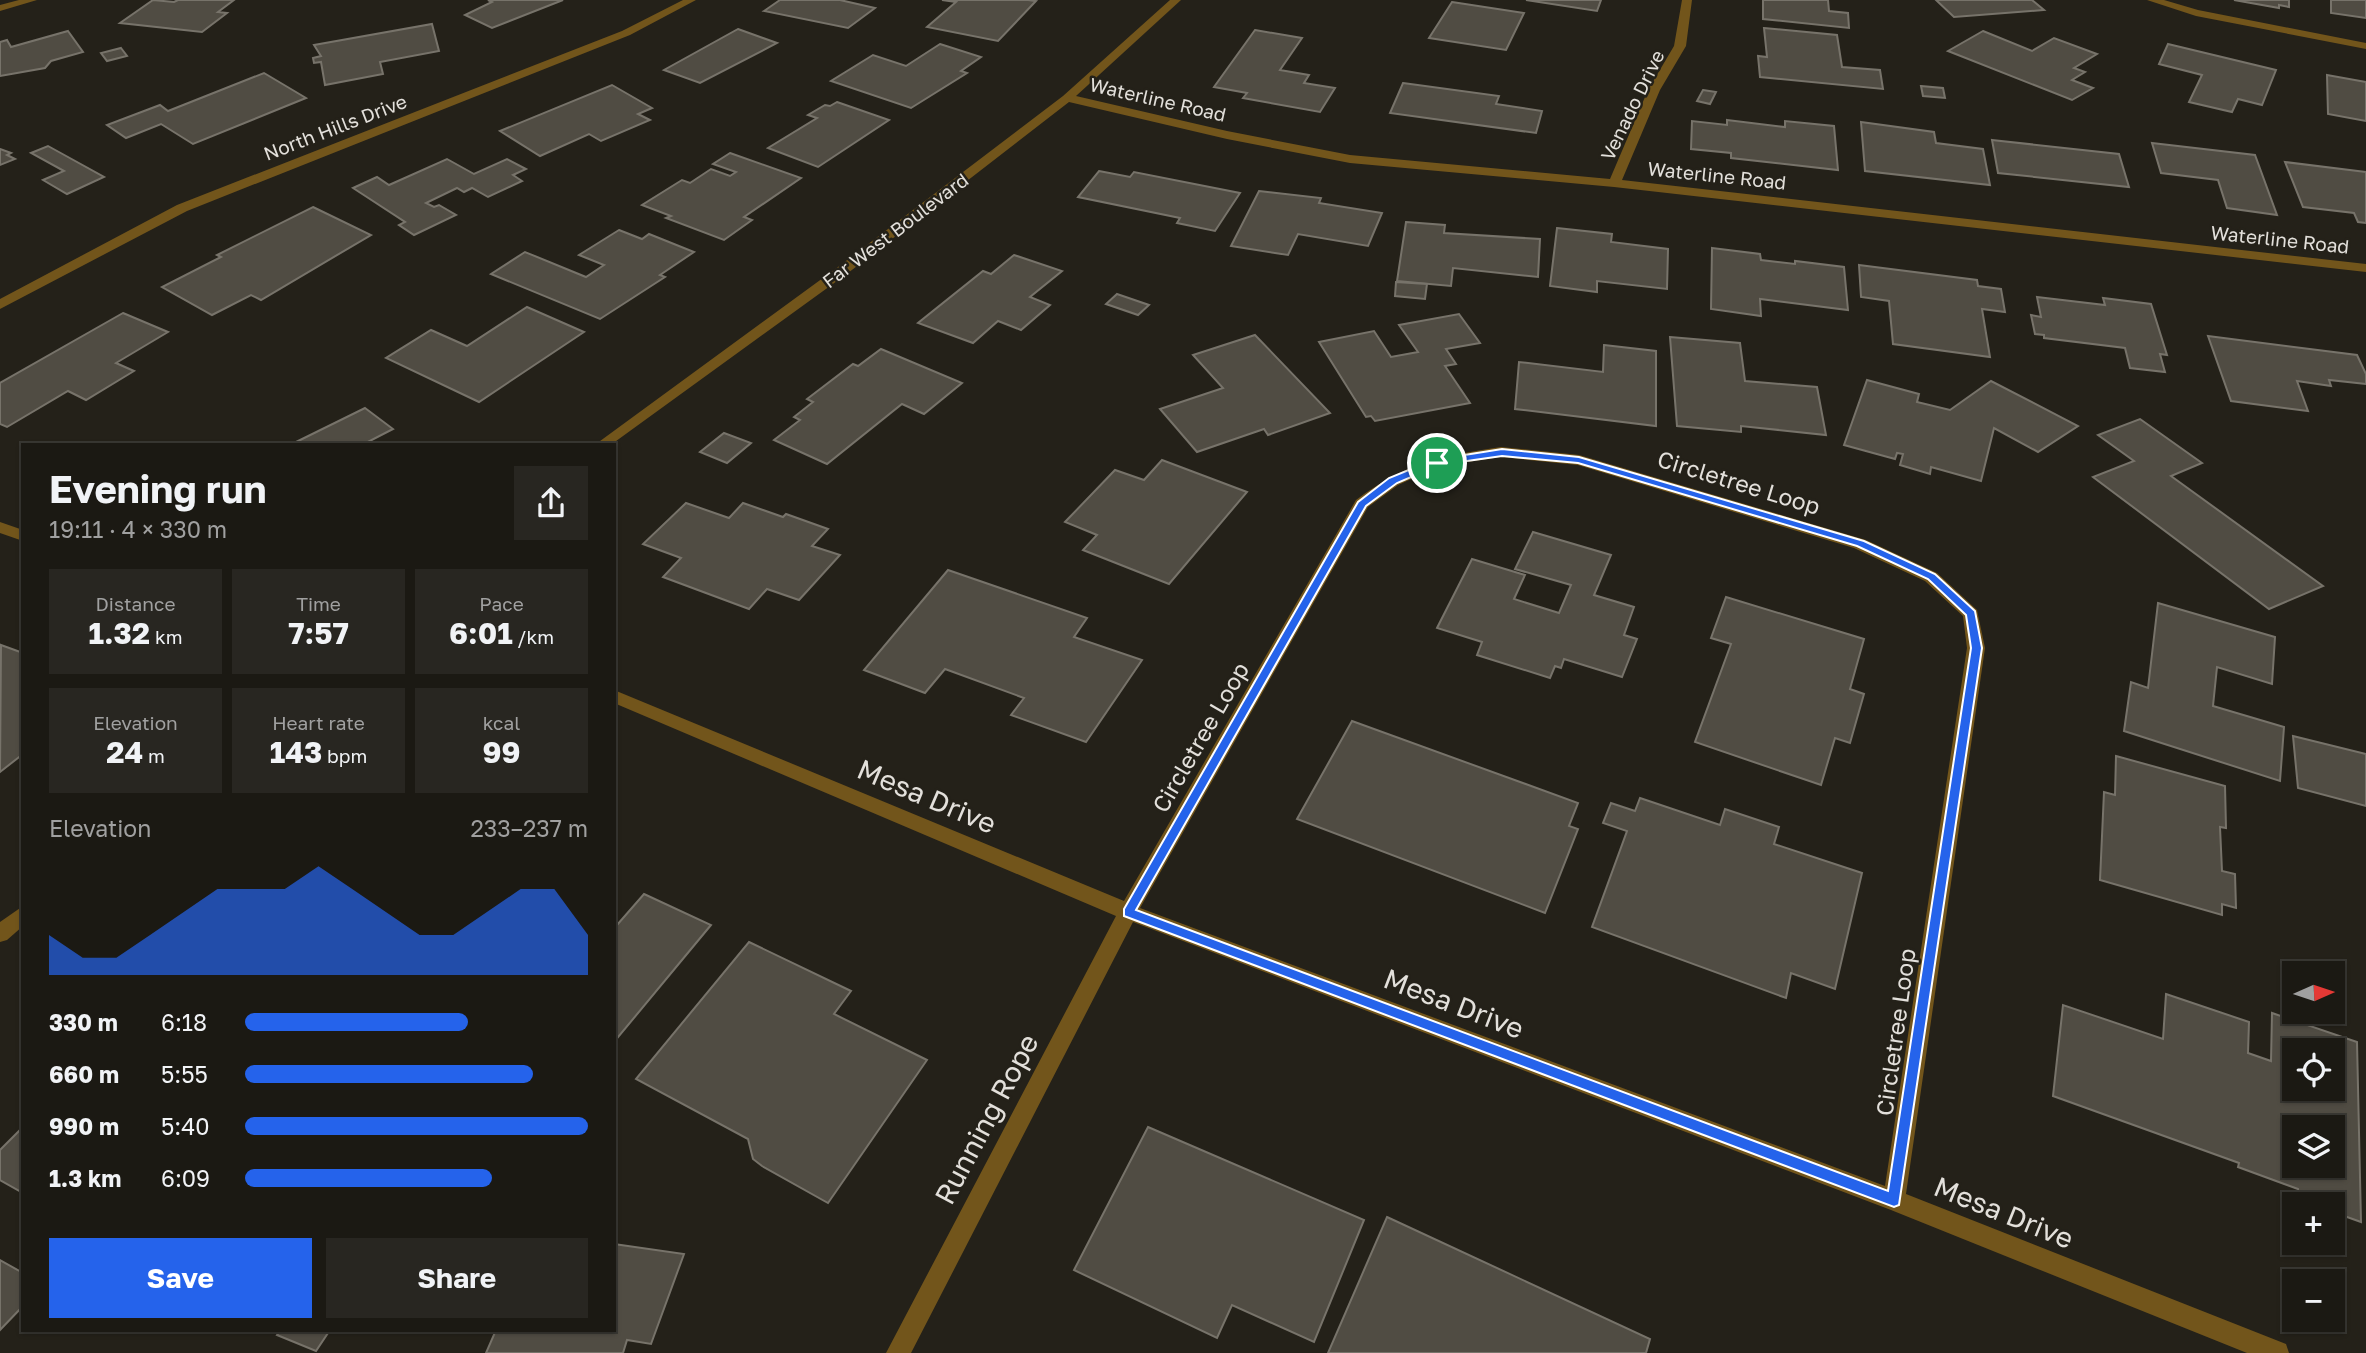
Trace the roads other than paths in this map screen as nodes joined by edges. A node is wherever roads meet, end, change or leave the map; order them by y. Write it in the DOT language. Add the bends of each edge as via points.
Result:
graph roads {
  1 [pos="32,0"];
  2 [pos="691,0"];
  3 [pos="1176,0"];
  4 [pos="1687,0"];
  5 [pos="2152,0"];
  6 [pos="0,8"];
  7 [pos="2366,46"];
  8 [pos="1067,98"];
  9 [pos="1614,183"];
  10 [pos="2366,268"];
  11 [pos="0,305"];
  12 [pos="604,443"];
  13 [pos="0,527"];
  14 [pos="21,535"];
  15 [pos="616,697"];
  16 [pos="1128,912"];
  17 [pos="21,916"];
  18 [pos="0,934"];
  19 [pos="1894,1200"];
  20 [pos="898,1353"];
  21 [pos="2277,1353"];
  1 -- 6 [label="street"];
  2 -- 11 [label="street, North Hills Drive" via="626,33 181,208"];
  3 -- 8 [label="street, Far West Boulevard"];
  4 -- 9 [label="street, Venado Drive" via="1680,46 1654,90"];
  5 -- 7 [label="street"];
  8 -- 9 [label="street, Waterline Road" via="1350,159"];
  8 -- 12 [label="street, Far West Boulevard" via="844,270"];
  9 -- 10 [label="street, Waterline Road"];
  13 -- 14 [label="street"];
  15 -- 16 [label="street, Mesa Drive"];
  16 -- 19 [label="street, Mesa Drive"];
  16 -- 19 [label="street, Circletree Loop" via="1362,504 1393,481 1437,463 1502,452 1579,460 1860,544 1931,577 1971,614 1976,648"];
  16 -- 20 [label="street, Running Rope"];
  17 -- 18 [label="street"];
  19 -- 21 [label="street, Mesa Drive"];
}
